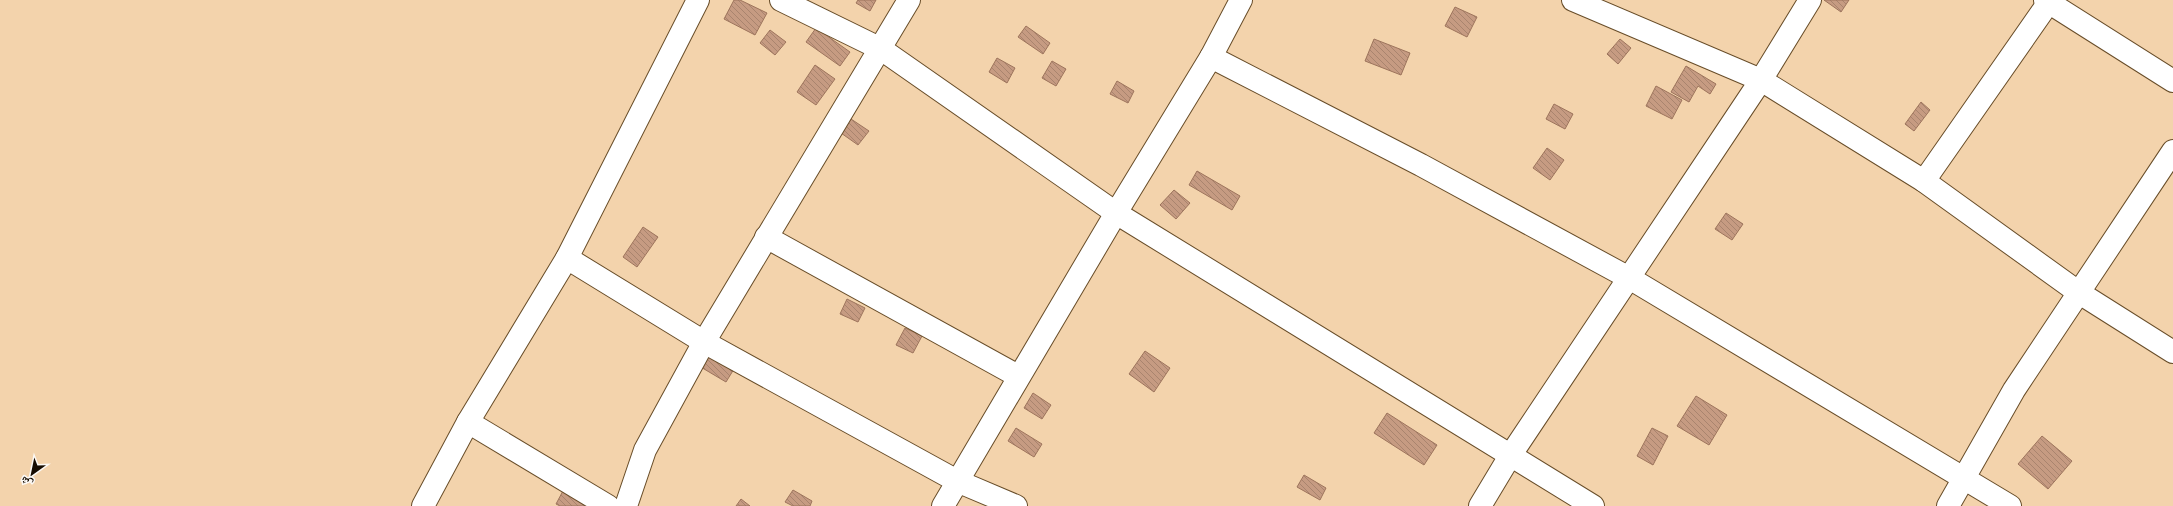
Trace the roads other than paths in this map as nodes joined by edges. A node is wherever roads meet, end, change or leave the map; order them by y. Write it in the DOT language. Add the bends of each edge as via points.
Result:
graph roads {
  1 [pos="698,0"];
  2 [pos="781,0"];
  3 [pos="909,0"];
  4 [pos="1241,0"];
  5 [pos="1574,0"];
  6 [pos="1810,0"];
  7 [pos="2047,1"];
  8 [pos="881,49"];
  9 [pos="1211,57"];
  10 [pos="1761,80"];
  11 [pos="2173,82"];
  12 [pos="2173,150"];
  13 [pos="1924,180"];
  14 [pos="1116,213"];
  15 [pos="766,238"];
  16 [pos="566,258"];
  17 [pos="1631,279"];
  18 [pos="2078,292"];
  19 [pos="704,342"];
  20 [pos="2173,352"];
  21 [pos="1018,376"];
  22 [pos="468,422"];
  23 [pos="1510,456"];
  24 [pos="1963,478"];
  25 [pos="957,481"];
  26 [pos="423,506"];
  27 [pos="608,506"];
  28 [pos="626,506"];
  29 [pos="943,506"];
  30 [pos="1016,506"];
  31 [pos="1480,506"];
  32 [pos="1593,506"];
  33 [pos="1948,506"];
  34 [pos="2010,506"];
  1 -- 16 [label="street"];
  2 -- 8 [label="street"];
  3 -- 8 [label="street"];
  4 -- 9 [label="street"];
  5 -- 10 [label="street"];
  6 -- 10 [label="street"];
  7 -- 11 [label="street"];
  7 -- 13 [label="street"];
  8 -- 14 [label="street"];
  8 -- 15 [label="street"];
  9 -- 14 [label="street"];
  9 -- 17 [label="street" via="1421,165"];
  10 -- 13 [label="street"];
  10 -- 17 [label="street"];
  12 -- 18 [label="street"];
  13 -- 18 [label="street"];
  14 -- 21 [label="street"];
  14 -- 23 [label="street"];
  15 -- 19 [label="street"];
  15 -- 21 [label="street"];
  16 -- 19 [label="street"];
  16 -- 22 [label="street"];
  17 -- 23 [label="street"];
  17 -- 24 [label="street"];
  18 -- 20 [label="street"];
  18 -- 24 [label="street" via="2014,390"];
  19 -- 25 [label="street"];
  19 -- 28 [label="street" via="645,450"];
  21 -- 25 [label="street"];
  22 -- 26 [label="street"];
  22 -- 27 [label="street"];
  23 -- 31 [label="street"];
  23 -- 32 [label="street"];
  24 -- 33 [label="street"];
  24 -- 34 [label="street"];
  25 -- 29 [label="street"];
  25 -- 30 [label="street"];
}
